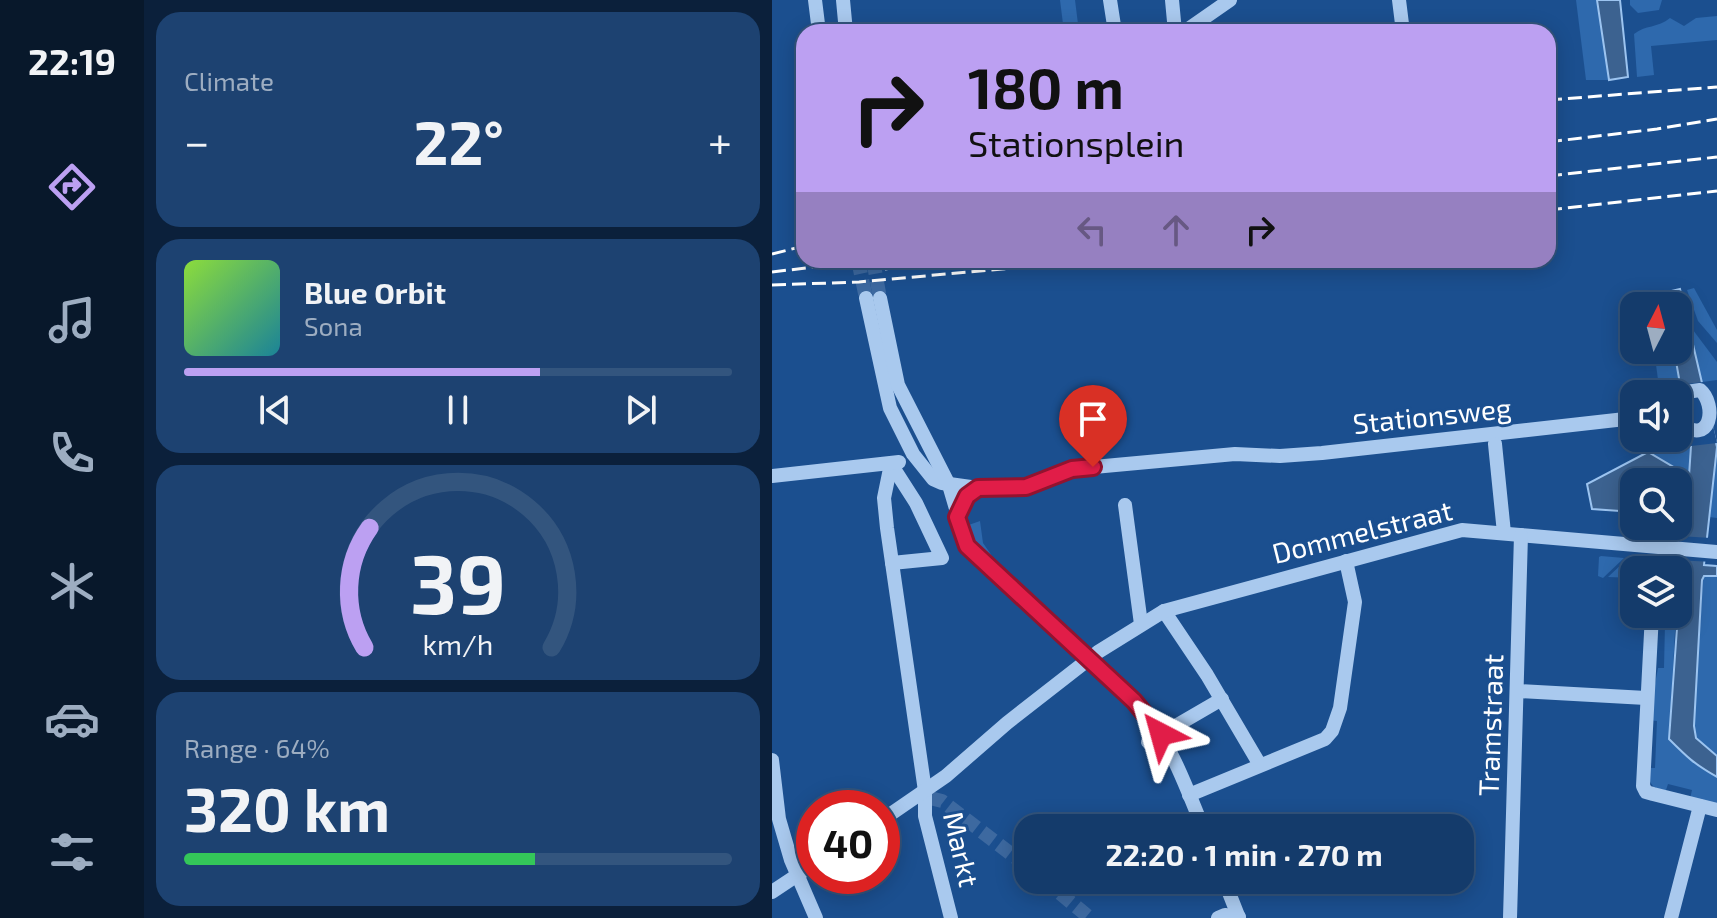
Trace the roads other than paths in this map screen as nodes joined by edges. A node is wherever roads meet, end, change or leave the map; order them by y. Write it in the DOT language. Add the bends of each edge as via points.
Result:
graph roads {
  1 [pos="815,0"];
  2 [pos="843,0"];
  3 [pos="1110,0"];
  4 [pos="1172,0"];
  5 [pos="1230,0"];
  6 [pos="1399,0"];
  7 [pos="818,24"];
  8 [pos="845,24"];
  9 [pos="1114,24"];
  10 [pos="1174,24"];
  11 [pos="1196,24"];
  12 [pos="1402,24"];
  13 [pos="1692,391"];
  14 [pos="1712,399"];
  15 [pos="1620,420"];
  16 [pos="1714,422"];
  17 [pos="1692,428"];
  18 [pos="1495,448"];
  19 [pos="895,463"];
  20 [pos="772,476"];
  21 [pos="949,485"];
  22 [pos="978,488"];
  23 [pos="1125,505"];
  24 [pos="957,517"];
  25 [pos="1504,533"];
  26 [pos="1521,535"];
  27 [pos="1715,552"];
  28 [pos="1346,561"];
  29 [pos="892,563"];
  30 [pos="1164,611"];
  31 [pos="1141,624"];
  32 [pos="1651,628"];
  33 [pos="1090,660"];
  34 [pos="1518,691"];
  35 [pos="1646,698"];
  36 [pos="1222,699"];
  37 [pos="1155,738"];
  38 [pos="772,760"];
  39 [pos="1260,765"];
  40 [pos="927,794"];
  41 [pos="1189,795"];
  42 [pos="1700,806"];
  43 [pos="900,810"];
  44 [pos="1717,810"];
  45 [pos="1197,814"];
  46 [pos="796,869"];
  47 [pos="796,876"];
  48 [pos="772,892"];
  49 [pos="806,894"];
  50 [pos="1230,894"];
  51 [pos="816,918"];
  52 [pos="951,918"];
  53 [pos="1218,918"];
  54 [pos="1239,918"];
  55 [pos="1510,918"];
  56 [pos="1671,918"];
  1 -- 7 [label="street"];
  2 -- 8 [label="street"];
  3 -- 9 [label="street"];
  4 -- 10 [label="street"];
  5 -- 11 [label="street"];
  6 -- 12 [label="street"];
  13 -- 14 [label="street"];
  14 -- 16 [label="street"];
  15 -- 22 [label="street, Stationsweg" via="1322,453 1235,454 1072,469 1026,487"];
  16 -- 17 [label="street" via="1702,431"];
  18 -- 25 [label="street"];
  19 -- 20 [label="street"];
  19 -- 29 [label="street, Markt" via="884,498"];
  19 -- 29 [label="street" via="942,558"];
  21 -- 21 [label="street" via="898,385 873,298 884,390 896,423 933,479"];
  21 -- 22 [label="street, Stationsweg"];
  21 -- 24 [label="street"];
  22 -- 24 [label="street" via="967,496"];
  23 -- 31 [label="street"];
  24 -- 33 [label="street" via="967,546"];
  25 -- 26 [label="street, Dommelstraat"];
  25 -- 28 [label="street, Dommelstraat" via="1462,530"];
  26 -- 27 [label="street, Dommelstraat"];
  26 -- 34 [label="street, Tramstraat"];
  28 -- 30 [label="street, Dommelstraat"];
  28 -- 39 [label="street" via="1355,602 1336,724 1325,739"];
  29 -- 40 [label="street, Markt"];
  30 -- 31 [label="street, Dommelstraat"];
  30 -- 36 [label="street"];
  31 -- 33 [label="street, Dommelstraat"];
  32 -- 35 [label="street"];
  33 -- 37 [label="street" via="1134,701"];
  33 -- 40 [label="street, Dommelstraat"];
  34 -- 35 [label="street"];
  34 -- 55 [label="street, Tramstraat"];
  35 -- 42 [label="street" via="1643,786 1646,792"];
  36 -- 37 [label="street"];
  36 -- 39 [label="street"];
  37 -- 41 [label="street"];
  38 -- 46 [label="street" via="779,819"];
  39 -- 41 [label="street"];
  40 -- 43 [label="street, Dommelstraat"];
  40 -- 52 [label="street, Markt" via="925,816"];
  41 -- 45 [label="street"];
  42 -- 44 [label="street"];
  42 -- 56 [label="street"];
  47 -- 48 [label="street"];
  49 -- 51 [label="street"];
  50 -- 54 [label="street"];
  53 -- 54 [label="street"];
}
